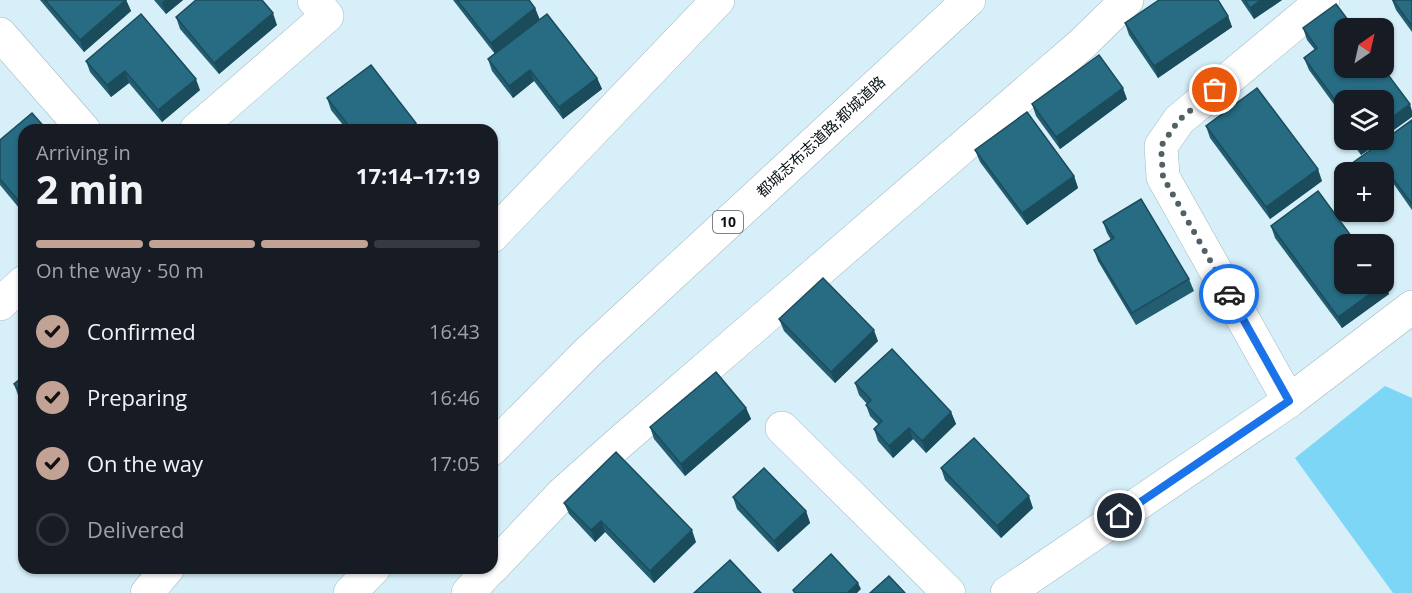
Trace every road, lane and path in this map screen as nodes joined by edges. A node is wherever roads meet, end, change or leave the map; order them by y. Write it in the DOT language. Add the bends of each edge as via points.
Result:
graph roads {
  1 [pos="314,0"];
  2 [pos="718,0"];
  3 [pos="969,0"];
  4 [pos="1127,0"];
  5 [pos="1323,0"];
  6 [pos="0,34"];
  7 [pos="79,124"];
  8 [pos="203,124"];
  9 [pos="498,230"];
  10 [pos="18,288"];
  11 [pos="0,304"];
  12 [pos="1412,307"];
  13 [pos="1289,401"];
  14 [pos="782,428"];
  15 [pos="498,443"];
  16 [pos="498,562"];
  17 [pos="163,574"];
  18 [pos="368,574"];
  19 [pos="486,574"];
  20 [pos="147,593"];
  21 [pos="350,593"];
  22 [pos="468,593"];
  23 [pos="949,593"];
  24 [pos="1007,593"];
  1 -- 8 [label="main road" via="327,16"];
  2 -- 9 [label="main road"];
  3 -- 15 [label="main road, 都城志布志道路;都城道路 / 10" via="588,352"];
  4 -- 16 [label="main road" via="1082,44 562,494"];
  5 -- 13 [label="main road" via="1179,120 1161,146 1163,177"];
  6 -- 7 [label="main road"];
  10 -- 11 [label="main road"];
  12 -- 13 [label="main road"];
  13 -- 24 [label="main road"];
  14 -- 23 [label="main road"];
  17 -- 20 [label="main road"];
  18 -- 21 [label="main road"];
  19 -- 22 [label="main road"];
}
